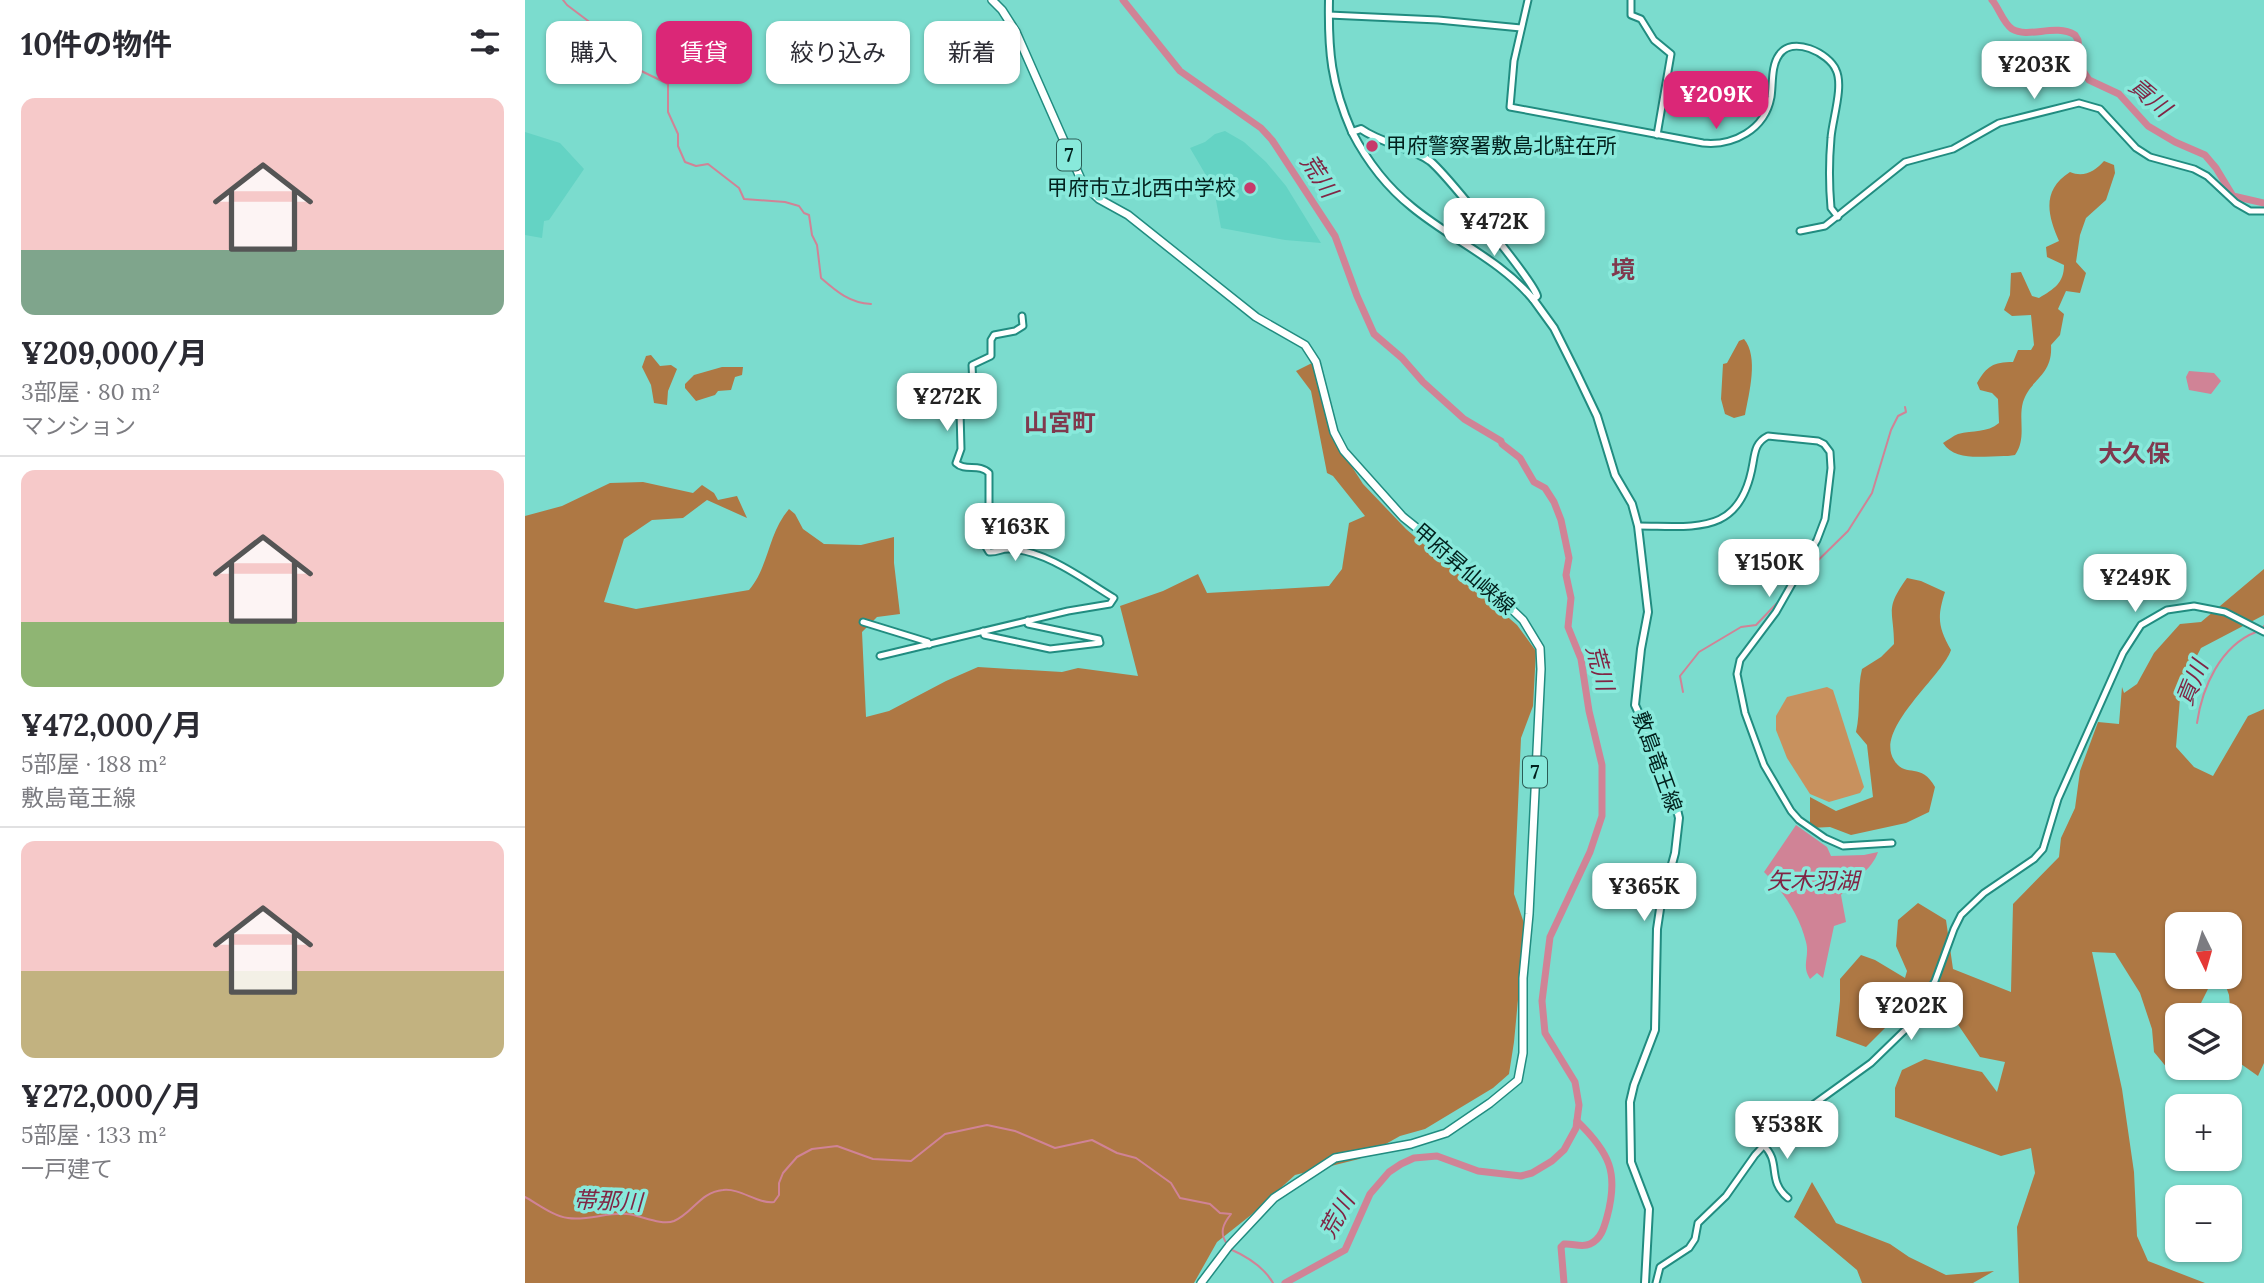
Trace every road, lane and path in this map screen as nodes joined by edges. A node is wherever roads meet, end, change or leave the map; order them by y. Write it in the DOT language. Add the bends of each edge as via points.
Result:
graph roads {
  1 [pos="992,0"];
  2 [pos="1329,0"];
  3 [pos="1528,0"];
  4 [pos="1631,0"];
  5 [pos="1329,15"];
  6 [pos="1521,28"];
  7 [pos="1352,132"];
  8 [pos="1657,135"];
  9 [pos="2264,211"];
  10 [pos="1838,217"];
  11 [pos="1800,231"];
  12 [pos="1533,299"];
  13 [pos="1022,316"];
  14 [pos="1638,526"];
  15 [pos="1028,620"];
  16 [pos="863,622"];
  17 [pos="983,631"];
  18 [pos="2264,632"];
  19 [pos="929,645"];
  20 [pos="880,656"];
  21 [pos="1892,843"];
  22 [pos="1763,1145"];
  23 [pos="1788,1198"];
  24 [pos="1201,1283"];
  25 [pos="1645,1283"];
  26 [pos="1656,1283"];
  1 -- 24 [label="main road, 甲府昇仙峡線 / 7" via="1016,32 1083,184 1256,317 1305,345 1316,362 1334,432 1344,450 1403,517 1511,607 1540,648 1523,1052 1518,1080 1446,1132 1411,1144 1335,1158 1273,1198"];
  2 -- 5 [label="main road, 敷島竜王線"];
  3 -- 6 [label="street"];
  4 -- 8 [label="street" via="1631,15 1641,19 1655,42 1671,54"];
  5 -- 6 [label="street"];
  5 -- 7 [label="main road, 敷島竜王線" via="1330,62"];
  6 -- 8 [label="street" via="1510,107"];
  7 -- 12 [label="main road, 敷島竜王線" via="1396,194 1501,267"];
  7 -- 12 [label="main road, 敷島竜王線" via="1361,130 1429,160 1520,267 1537,293"];
  8 -- 10 [label="street" via="1715,144 1742,137 1767,108 1781,52 1810,48 1832,63 1837,74 1831,208"];
  9 -- 10 [label="street" via="2250,211 2236,203 2194,169 2136,149 2100,109 2079,103 2000,123 1953,149 1905,162"];
  10 -- 11 [label="street" via="1821,228"];
  12 -- 14 [label="main road, 敷島竜王線" via="1554,328 1597,416 1615,475 1632,504"];
  13 -- 15 [label="street" via="1023,326 994,335 991,355 972,365 973,386 960,411 961,449 956,463 989,472 989,512 1021,516 989,542 989,552 1011,548 1039,557 1114,598 1110,604"];
  14 -- 21 [label="street" via="1702,525 1725,516 1744,496 1757,446 1768,436 1824,444 1832,462 1821,530 1776,612 1739,660 1737,681 1761,760 1795,816 1843,846"];
  14 -- 25 [label="main road, 敷島竜王線" via="1648,612 1635,705 1663,766 1679,818 1657,929 1655,1030 1630,1102 1631,1162 1649,1209"];
  15 -- 17 [label="street"];
  15 -- 17 [label="street" via="1028,624 1099,639 1100,643 1050,649 984,635"];
  16 -- 19 [label="street"];
  17 -- 19 [label="street"];
  18 -- 22 [label="street" via="2225,612 2194,606 2167,610 2141,625 2123,653 2059,799 2043,849 1961,915 1935,982 1891,1045 1784,1124"];
  19 -- 20 [label="street"];
  22 -- 23 [label="street" via="1774,1158 1775,1183"];
  22 -- 26 [label="street" via="1731,1191 1698,1223 1692,1244 1660,1268"];
}
